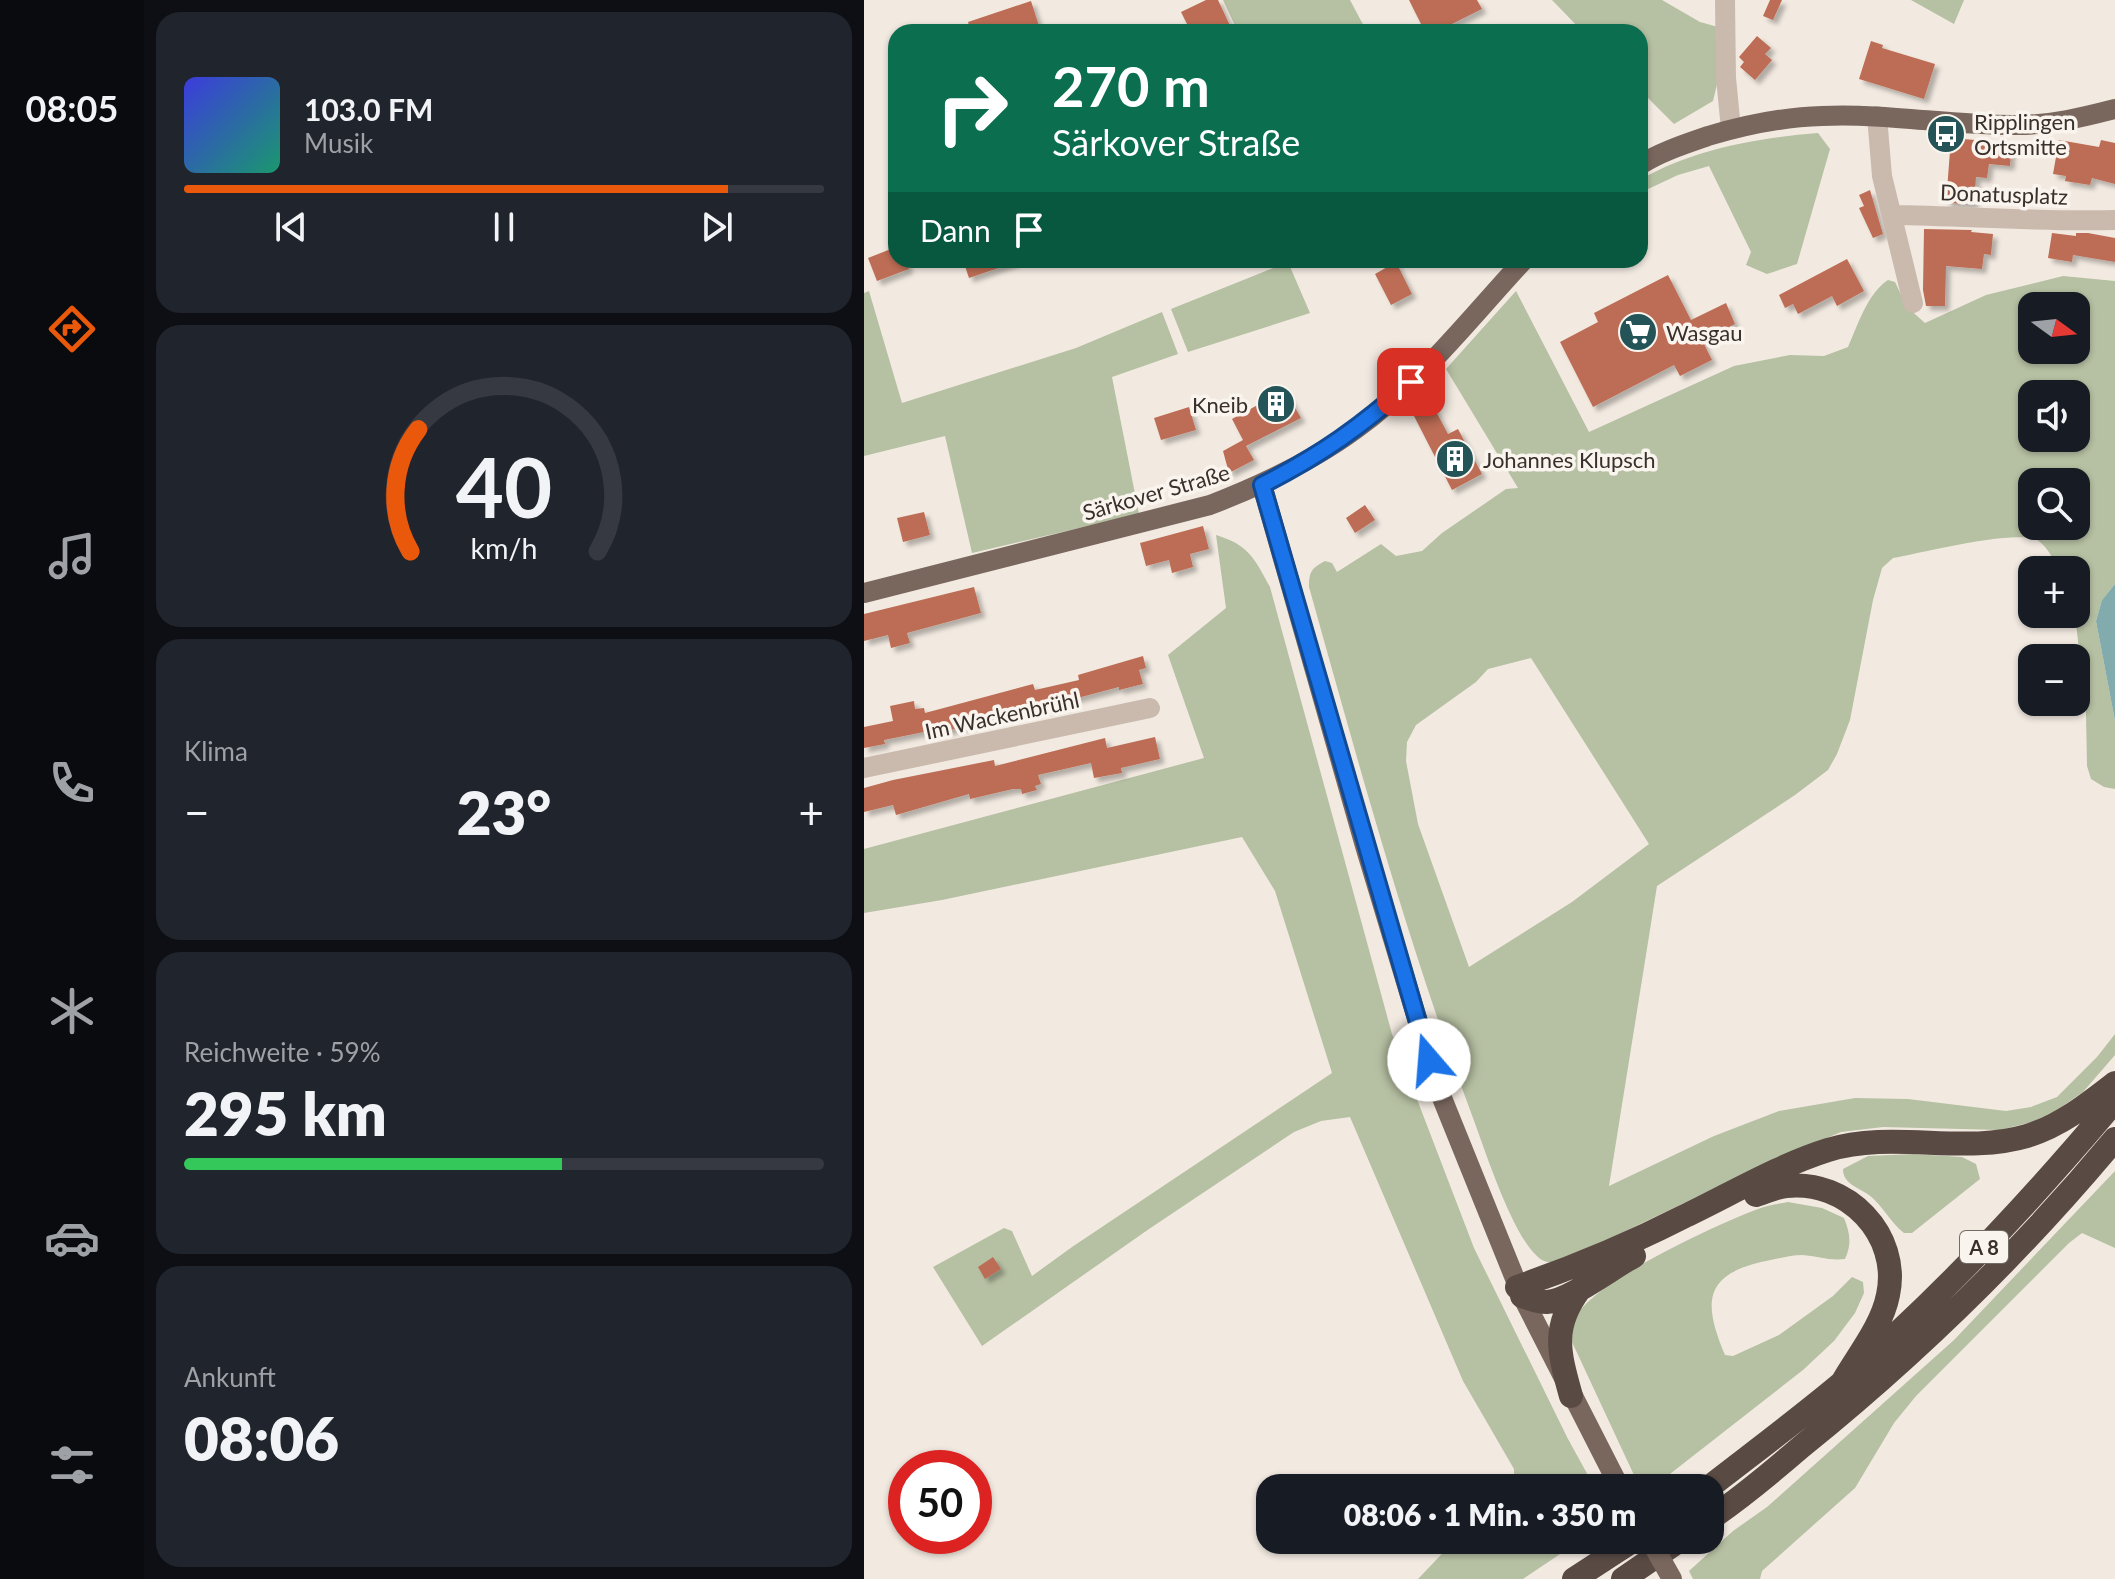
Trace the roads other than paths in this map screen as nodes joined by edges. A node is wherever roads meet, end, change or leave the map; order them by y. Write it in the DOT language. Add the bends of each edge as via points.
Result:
graph roads {
  1 [pos="1725,0"];
  2 [pos="2115,109"];
  3 [pos="1877,116"];
  4 [pos="1731,129"];
  5 [pos="1648,161"];
  6 [pos="1892,215"];
  7 [pos="2115,220"];
  8 [pos="1517,268"];
  9 [pos="1913,303"];
  10 [pos="1262,485"];
  11 [pos="864,593"];
  12 [pos="1150,708"];
  13 [pos="864,768"];
  14 [pos="2115,1083"];
  15 [pos="2115,1101"];
  16 [pos="2115,1139"];
  17 [pos="1580,1289"];
  18 [pos="1520,1291"];
  19 [pos="1842,1383"];
  20 [pos="1571,1396"];
  21 [pos="1613,1474"];
  22 [pos="1724,1475"];
  23 [pos="1724,1508"];
  24 [pos="1612,1554"];
  25 [pos="1658,1554"];
  26 [pos="1660,1554"];
  27 [pos="1574,1579"];
  28 [pos="1623,1579"];
  29 [pos="1672,1579"];
  1 -- 4 [label="street"];
  2 -- 3 [label="main road" via="2021,125"];
  3 -- 4 [label="main road" via="1821,116"];
  3 -- 6 [label="street" via="1882,176"];
  4 -- 5 [label="main road"];
  6 -- 7 [label="street, Donatusplatz"];
  6 -- 9 [label="street"];
  8 -- 10 [label="main road, Särkover Straße" via="1382,409 1332,447"];
  10 -- 11 [label="main road, Särkover Straße" via="1210,505"];
  10 -- 18 [label="main road" via="1419,1032"];
  12 -- 13 [label="street, Im Wackenbrühl"];
  14 -- 18 [label="highway" via="2074,1113 2027,1136 1996,1142 1864,1142 1827,1150"];
  15 -- 19 [label="highway, A 8" via="2006,1225"];
  16 -- 23 [label="highway, A 8" via="2024,1243 1943,1322 1856,1403"];
  17 -- 18 [label="highway" via="1550,1302 1533,1301"];
  17 -- 19 [label="highway" via="1660,1241 1756,1195 1786,1186 1824,1190 1846,1200 1874,1224 1891,1272 1883,1311"];
  17 -- 20 [label="highway" via="1559,1334"];
  18 -- 20 [label="main road"];
  19 -- 22 [label="highway, A 8"];
  20 -- 21 [label="main road"];
  24 -- 27 [label="highway"];
  25 -- 29 [label="main road, bridge"];
  26 -- 28 [label="highway"];
}
